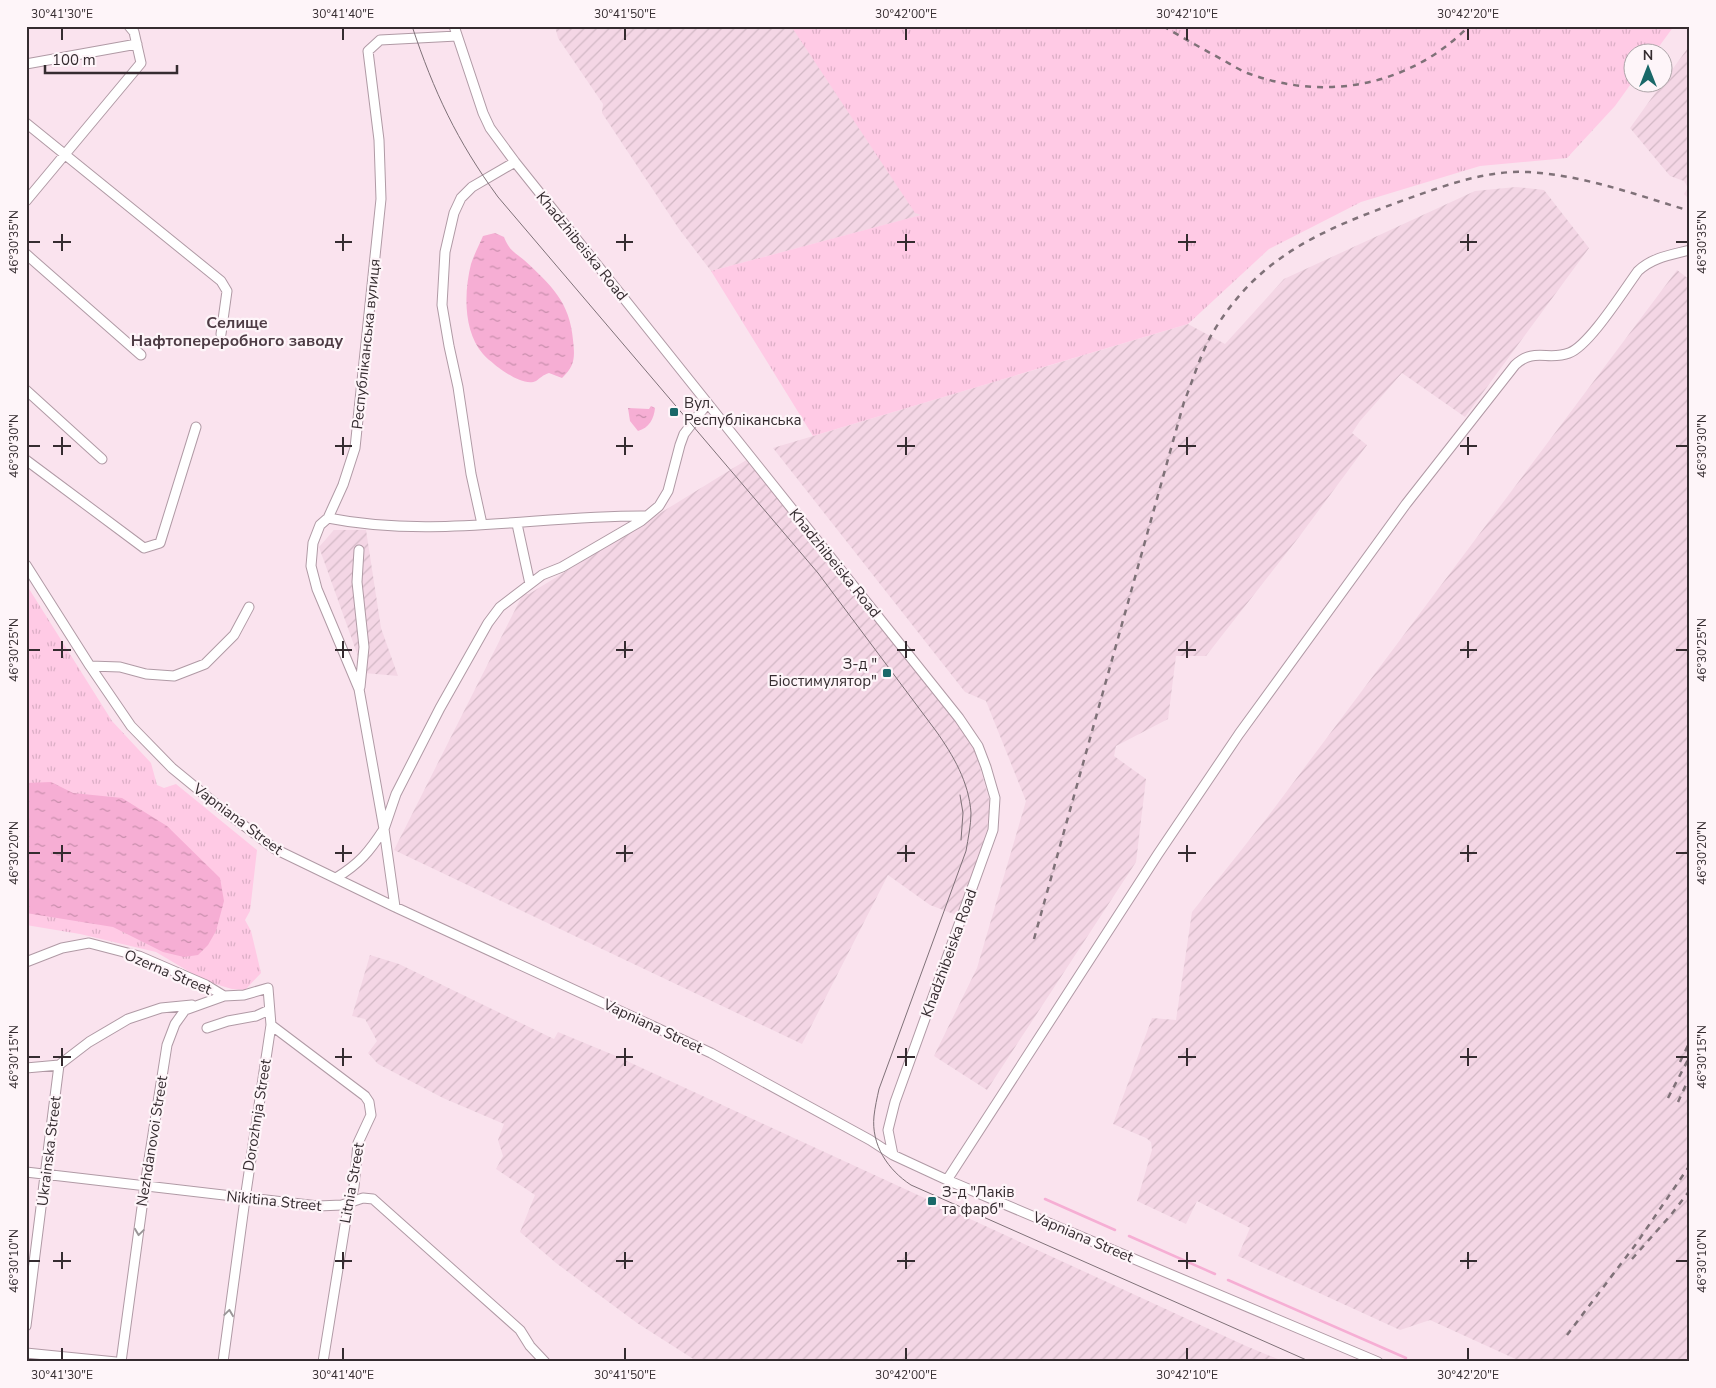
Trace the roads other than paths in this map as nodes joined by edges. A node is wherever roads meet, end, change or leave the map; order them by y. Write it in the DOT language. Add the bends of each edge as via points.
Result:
graph roads {
  1 [pos="129,26"];
  2 [pos="454,26"];
  3 [pos="457,36"];
  4 [pos="137,44"];
  5 [pos="26,64"];
  6 [pos="26,123"];
  7 [pos="65,155"];
  8 [pos="515,162"];
  9 [pos="26,201"];
  10 [pos="1690,250"];
  11 [pos="26,254"];
  12 [pos="221,334"];
  13 [pos="141,355"];
  14 [pos="26,390"];
  15 [pos="707,404"];
  16 [pos="196,427"];
  17 [pos="102,459"];
  18 [pos="26,460"];
  19 [pos="646,516"];
  20 [pos="328,518"];
  21 [pos="482,524"];
  22 [pos="517,524"];
  23 [pos="359,550"];
  24 [pos="26,565"];
  25 [pos="530,584"];
  26 [pos="249,607"];
  27 [pos="90,666"];
  28 [pos="359,688"];
  29 [pos="384,828"];
  30 [pos="336,878"];
  31 [pos="395,907"];
  32 [pos="26,962"];
  33 [pos="268,988"];
  34 [pos="224,996"];
  35 [pos="197,1005"];
  36 [pos="269,1010"];
  37 [pos="270,1025"];
  38 [pos="207,1028"];
  39 [pos="59,1065"];
  40 [pos="26,1068"];
  41 [pos="894,1155"];
  42 [pos="26,1172"];
  43 [pos="46,1174"];
  44 [pos="947,1180"];
  45 [pos="145,1185"];
  46 [pos="244,1198"];
  47 [pos="350,1203"];
  48 [pos="26,1326"];
  49 [pos="26,1353"];
  50 [pos="116,1362"];
  51 [pos="122,1362"];
  52 [pos="223,1362"];
  53 [pos="323,1362"];
  54 [pos="545,1362"];
  55 [pos="1378,1362"];
  1 -- 4 [label="street"];
  2 -- 3 [label="street, Khadzhibeiska Road"];
  3 -- 8 [label="street, Khadzhibeiska Road" via="482,114"];
  3 -- 20 [label="street, Республіканська вулиця" via="380,40 368,50 379,140 381,199 355,448"];
  4 -- 5 [label="street"];
  4 -- 7 [label="street" via="141,64"];
  6 -- 7 [label="street"];
  7 -- 9 [label="street"];
  7 -- 12 [label="street" via="221,281 227,291"];
  8 -- 15 [label="street, Khadzhibeiska Road"];
  8 -- 21 [label="street" via="461,198 445,252 442,304"];
  10 -- 44 [label="street" via="1659,257 1638,271 1589,338 1576,350 1560,356 1529,355 1515,365 1406,504 1239,734"];
  11 -- 13 [label="street"];
  14 -- 17 [label="street"];
  15 -- 19 [label="street" via="682,440 665,499"];
  15 -- 41 [label="street, Khadzhibeiska Road" via="959,718 978,746 995,798 993,830 895,1102 888,1130"];
  16 -- 18 [label="street" via="160,543 144,548"];
  19 -- 22 [label="street"];
  19 -- 25 [label="street"];
  20 -- 21 [label="street" via="386,525"];
  20 -- 28 [label="street, Республіканська вулиця" via="320,525 313,543 311,566 317,589"];
  21 -- 22 [label="street"];
  22 -- 25 [label="street"];
  23 -- 28 [label="street" via="357,582 364,647"];
  24 -- 27 [label="street, Vapniana Street"];
  25 -- 29 [label="street" via="500,607 488,623 396,794"];
  26 -- 27 [label="street" via="234,635 205,664 174,676 146,674 120,667"];
  27 -- 30 [label="street, Vapniana Street" via="131,726 172,768 275,849"];
  28 -- 29 [label="street, Республіканська вулиця"];
  29 -- 30 [label="street" via="369,852"];
  29 -- 31 [label="street, Республіканська вулиця"];
  30 -- 31 [label="street, Vapniana Street"];
  31 -- 41 [label="street, Vapniana Street" via="711,1054"];
  32 -- 34 [label="street, Ozerna Street" via="62,948 89,943 139,956"];
  33 -- 34 [label="street, Nezhdanovoi Street" via="244,995"];
  33 -- 36 [label="street, Dorozhnja Street"];
  34 -- 35 [label="street, Nezhdanovoi Street"];
  35 -- 39 [label="street" via="161,1008 128,1019"];
  35 -- 45 [label="street, Nezhdanovoi Street" via="185,1010 167,1045"];
  36 -- 37 [label="street, Dorozhnja Street"];
  36 -- 38 [label="street"];
  37 -- 46 [label="street, Dorozhnja Street"];
  37 -- 47 [label="street, Litnia Street" via="369,1102 370,1122 358,1143"];
  39 -- 40 [label="street"];
  39 -- 43 [label="street, Ukrainska Street"];
  41 -- 44 [label="street, Vapniana Street"];
  42 -- 43 [label="street, Nikitina Street"];
  43 -- 45 [label="street, Nikitina Street"];
  43 -- 48 [label="street, Ukrainska Street"];
  44 -- 55 [label="street, Vapniana Street"];
  45 -- 46 [label="street, Nikitina Street"];
  45 -- 51 [label="street, Nezhdanovoi Street, one-way"];
  46 -- 47 [label="street, Nikitina Street" via="318,1206"];
  52 -- 46 [label="street, Dorozhnja Street, one-way"];
  47 -- 53 [label="street, Litnia Street"];
  47 -- 54 [label="street, Nikitina Street" via="368,1198 379,1203 520,1330"];
  49 -- 50 [label="street"];
}
